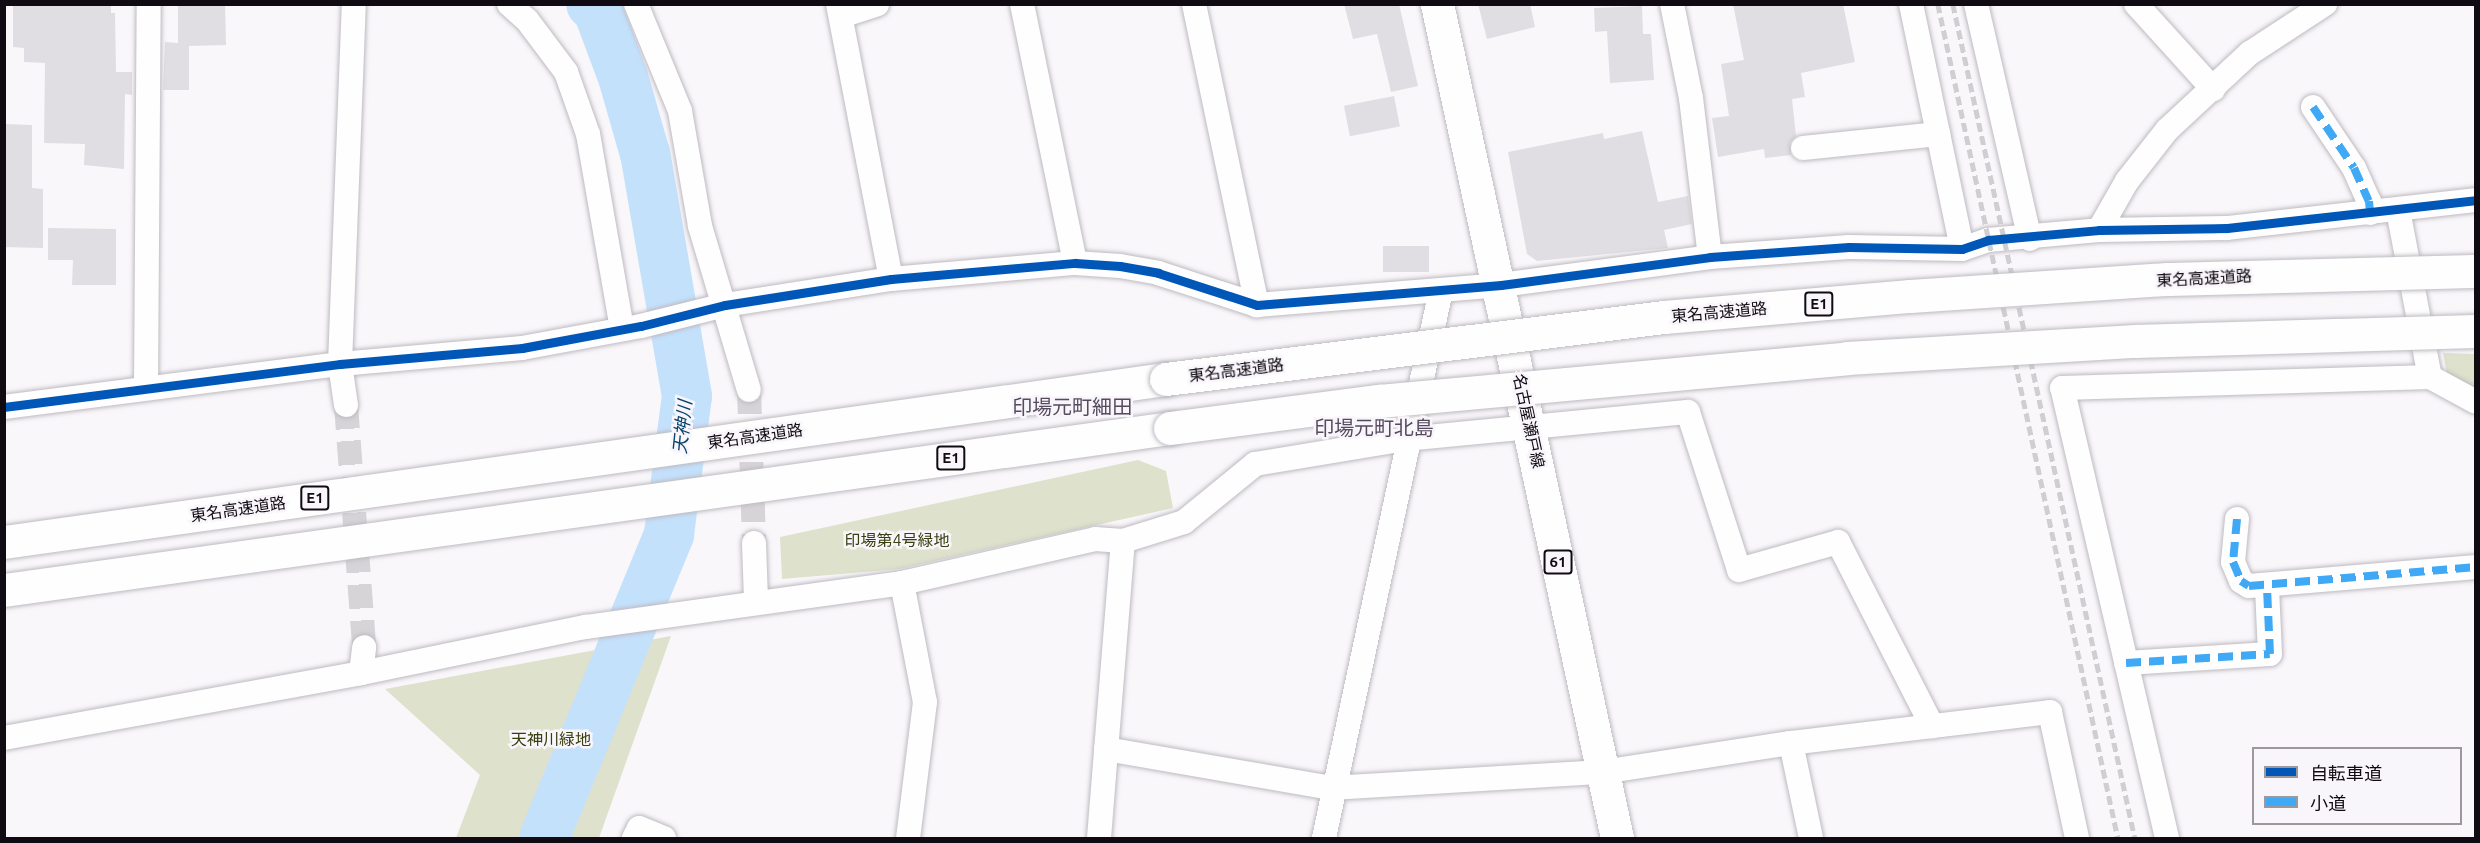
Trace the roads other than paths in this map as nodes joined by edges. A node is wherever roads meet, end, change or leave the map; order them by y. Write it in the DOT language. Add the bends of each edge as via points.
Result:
graph roads {
  1 [pos="150,4"];
  2 [pos="354,4"];
  3 [pos="509,4"];
  4 [pos="636,4"];
  5 [pos="877,4"];
  6 [pos="1022,4"];
  7 [pos="1194,4"];
  8 [pos="1437,4"];
  9 [pos="1672,4"];
  10 [pos="1911,4"];
  11 [pos="1976,4"];
  12 [pos="2136,4"];
  13 [pos="2325,4"];
  14 [pos="839,10"];
  15 [pos="2213,89"];
  16 [pos="2313,107"];
  17 [pos="1938,134"];
  18 [pos="1803,148"];
  19 [pos="2475,200"];
  20 [pos="2398,210"];
  21 [pos="2370,213"];
  22 [pos="2099,230"];
  23 [pos="2030,239"];
  24 [pos="1962,249"];
  25 [pos="1710,257"];
  26 [pos="1075,264"];
  27 [pos="2475,271"];
  28 [pos="891,279"];
  29 [pos="1501,285"];
  30 [pos="1441,290"];
  31 [pos="1257,305"];
  32 [pos="719,306"];
  33 [pos="631,327"];
  34 [pos="2475,331"];
  35 [pos="340,364"];
  36 [pos="2430,377"];
  37 [pos="146,388"];
  38 [pos="748,390"];
  39 [pos="2475,402"];
  40 [pos="346,405"];
  41 [pos="4,406"];
  42 [pos="1530,426"];
  43 [pos="1406,439"];
  44 [pos="2237,519"];
  45 [pos="1123,541"];
  46 [pos="4,542"];
  47 [pos="754,543"];
  48 [pos="2475,567"];
  49 [pos="902,583"];
  50 [pos="2267,587"];
  51 [pos="4,590"];
  52 [pos="756,600"];
  53 [pos="364,647"];
  54 [pos="2126,663"];
  55 [pos="362,673"];
  56 [pos="1932,726"];
  57 [pos="4,738"];
  58 [pos="1791,743"];
  59 [pos="1106,749"];
  60 [pos="1603,772"];
  61 [pos="1331,788"];
  62 [pos="634,838"];
  63 [pos="664,838"];
  64 [pos="908,838"];
  65 [pos="1099,838"];
  66 [pos="1324,838"];
  67 [pos="1617,838"];
  68 [pos="1811,838"];
  69 [pos="2077,838"];
  70 [pos="2167,838"];
  1 -- 37 [label="street"];
  2 -- 35 [label="street"];
  3 -- 33 [label="street" via="527,20 566,72 584,124"];
  4 -- 32 [label="street" via="680,111"];
  5 -- 14 [label="street"];
  6 -- 26 [label="street"];
  7 -- 31 [label="street"];
  8 -- 29 [label="main road, 名古屋瀬戸線 / 61"];
  9 -- 25 [label="street" via="1691,98"];
  10 -- 17 [label="street"];
  11 -- 23 [label="street"];
  12 -- 15 [label="street"];
  13 -- 15 [label="street" via="2250,53"];
  14 -- 28 [label="street"];
  15 -- 22 [label="street" via="2167,130 2127,181"];
  16 -- 21 [label="street" via="2354,168"];
  17 -- 18 [label="street"];
  17 -- 24 [label="street"];
  19 -- 20 [label="street"];
  20 -- 21 [label="street"];
  20 -- 36 [label="street"];
  21 -- 22 [label="street" via="2227,228"];
  22 -- 23 [label="street"];
  23 -- 24 [label="street" via="1988,240"];
  24 -- 25 [label="street" via="1849,247"];
  25 -- 29 [label="street"];
  26 -- 28 [label="street"];
  26 -- 31 [label="street" via="1158,273"];
  27 -- 46 [label="main road, 東名高速道路 / E1, bridge" via="2167,279 1664,317 1166,379"];
  28 -- 32 [label="street"];
  29 -- 30 [label="street"];
  29 -- 42 [label="main road, 名古屋瀬戸線 / 61"];
  30 -- 31 [label="street"];
  30 -- 43 [label="street"];
  32 -- 33 [label="street"];
  32 -- 38 [label="street"];
  33 -- 35 [label="street" via="522,348"];
  34 -- 51 [label="main road, E1, bridge" via="2158,340 1847,358 1379,401"];
  35 -- 37 [label="street"];
  35 -- 40 [label="street"];
  36 -- 39 [label="street"];
  36 -- 54 [label="street" via="2062,388"];
  37 -- 41 [label="street"];
  42 -- 43 [label="street"];
  42 -- 56 [label="street" via="1688,412 1739,570 1838,542"];
  42 -- 60 [label="main road, 名古屋瀬戸線 / 61"];
  43 -- 45 [label="street" via="1255,464 1184,522"];
  43 -- 61 [label="street"];
  44 -- 50 [label="street" via="2233,562 2249,586"];
  45 -- 49 [label="street" via="1095,539"];
  45 -- 59 [label="street"];
  47 -- 52 [label="street"];
  48 -- 50 [label="street"];
  49 -- 52 [label="street"];
  49 -- 64 [label="street" via="925,702"];
  50 -- 54 [label="street" via="2270,654"];
  52 -- 55 [label="street" via="586,627"];
  53 -- 55 [label="street"];
  54 -- 70 [label="street"];
  55 -- 57 [label="street"];
  56 -- 58 [label="street"];
  56 -- 69 [label="street" via="2050,712"];
  58 -- 60 [label="street"];
  58 -- 68 [label="street"];
  59 -- 61 [label="street"];
  59 -- 65 [label="street"];
  60 -- 61 [label="street"];
  60 -- 67 [label="main road, 名古屋瀬戸線 / 61"];
  61 -- 66 [label="street"];
  62 -- 63 [label="street" via="639,828"];
}
